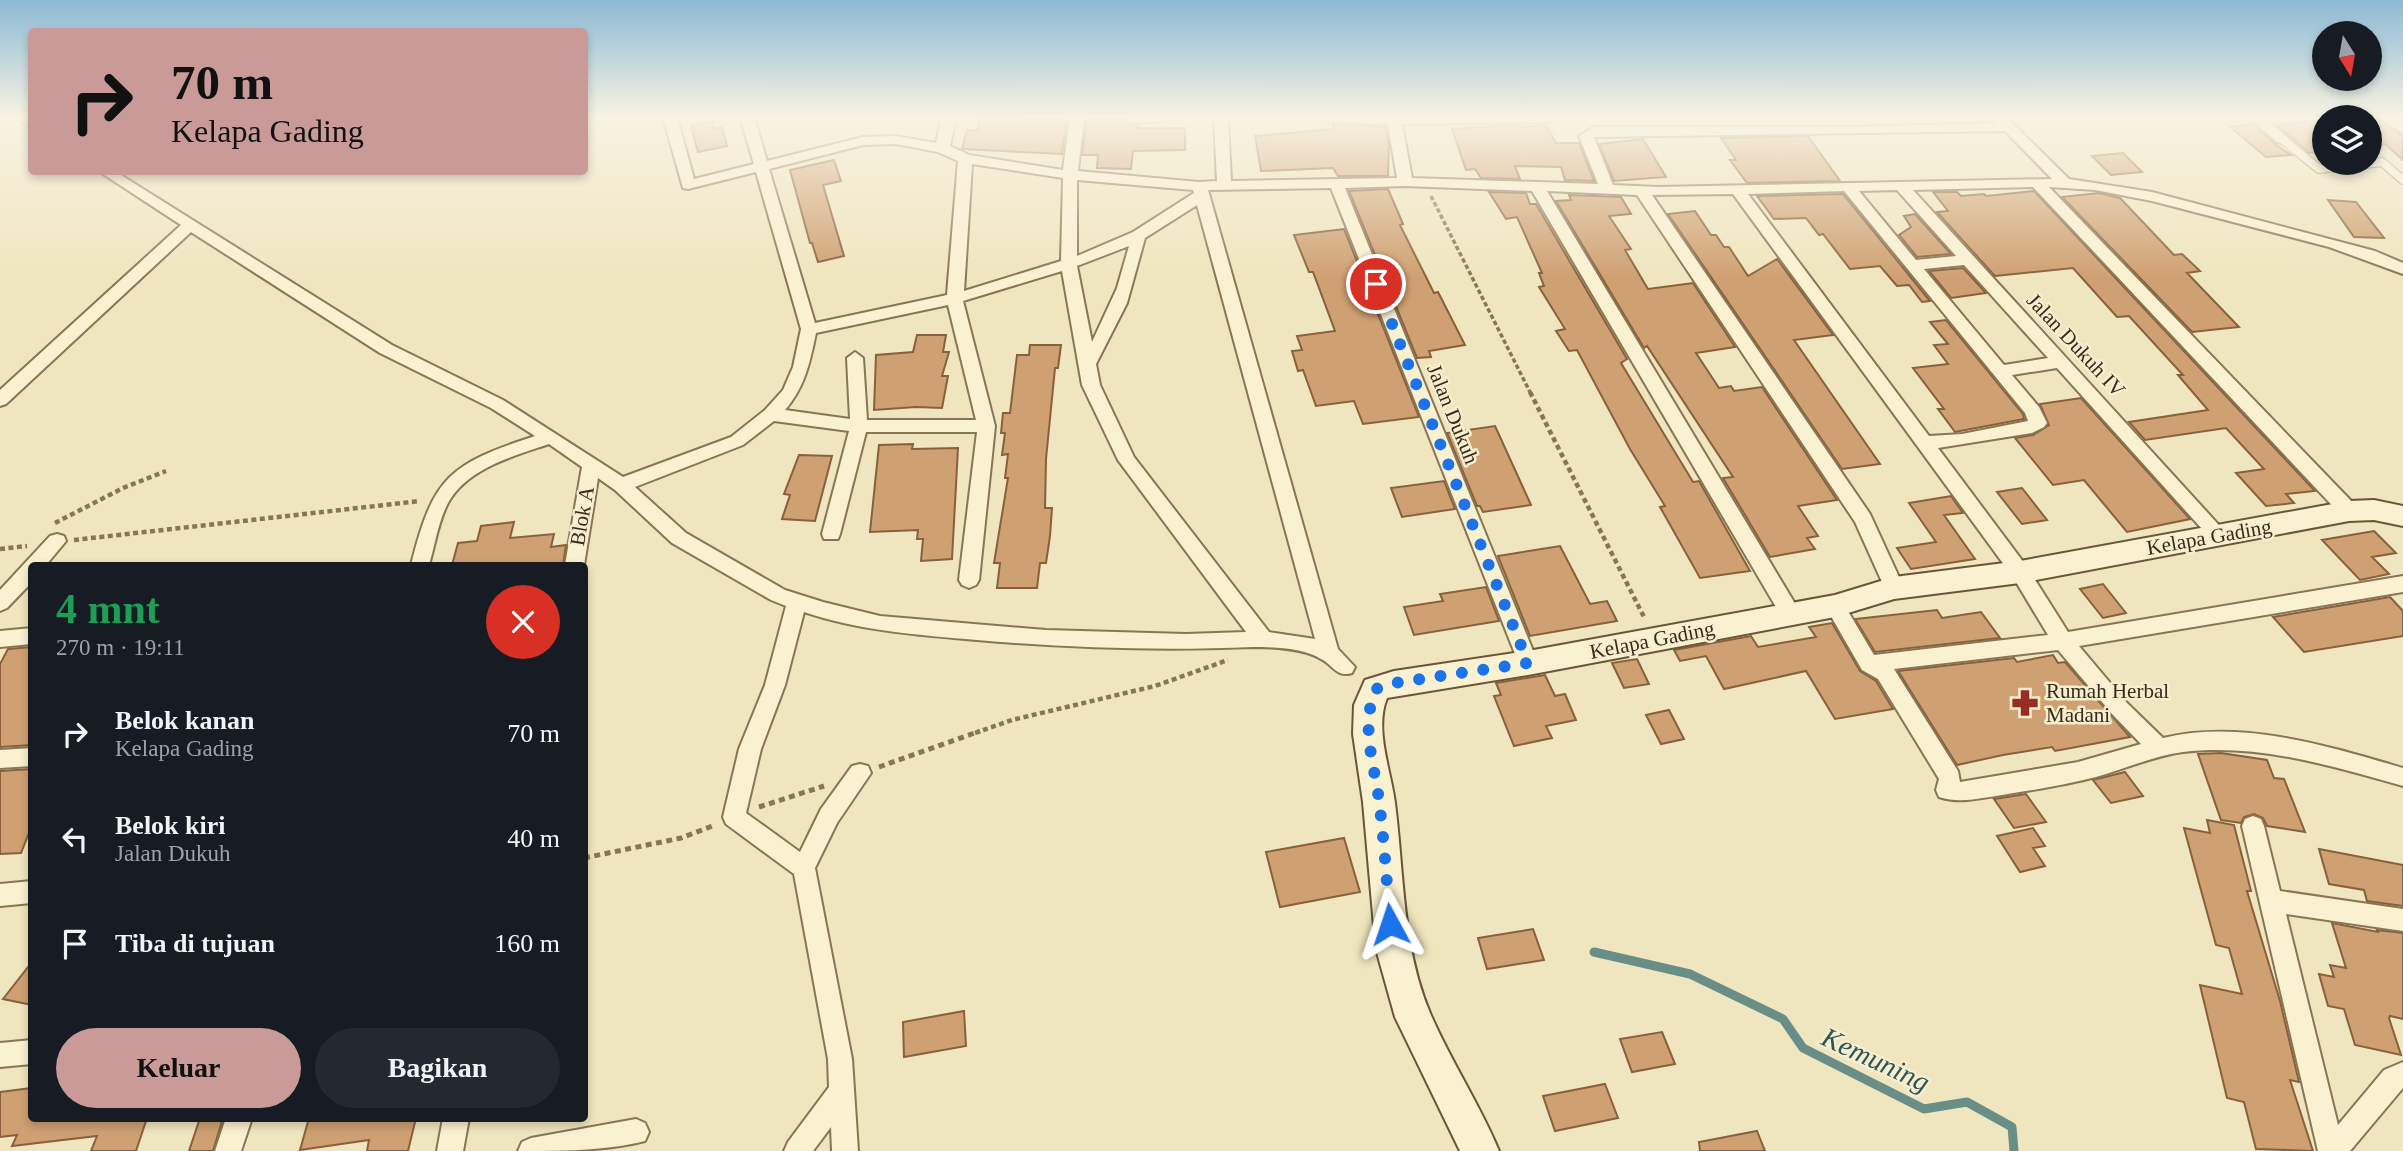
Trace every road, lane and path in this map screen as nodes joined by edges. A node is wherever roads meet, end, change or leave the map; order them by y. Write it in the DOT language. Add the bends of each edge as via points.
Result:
graph roads {
  1 [pos="684,171"];
  2 [pos="747,171"];
  3 [pos="763,171"];
  4 [pos="964,171"];
  5 [pos="1042,171"];
  6 [pos="1071,171"];
  7 [pos="1223,171"];
  8 [pos="1403,171"];
  9 [pos="1600,171"];
  10 [pos="2053,171"];
  11 [pos="112,175"];
  12 [pos="1070,175"];
  13 [pos="1405,182"];
  14 [pos="1336,183"];
  15 [pos="1424,183"];
  16 [pos="2037,183"];
  17 [pos="2065,183"];
  18 [pos="1224,185"];
  19 [pos="1901,186"];
  20 [pos="1537,187"];
  21 [pos="1607,188"];
  22 [pos="1849,188"];
  23 [pos="1201,190"];
  24 [pos="1641,190"];
  25 [pos="1738,190"];
  26 [pos="190,225"];
  27 [pos="1138,238"];
  28 [pos="1967,260"];
  29 [pos="1069,264"];
  30 [pos="1911,265"];
  31 [pos="2403,269"];
  32 [pos="956,299"];
  33 [pos="809,329"];
  34 [pos="855,358"];
  35 [pos="2060,362"];
  36 [pos="1087,364"];
  37 [pos="1999,371"];
  38 [pos="0,400"];
  39 [pos="771,414"];
  40 [pos="859,426"];
  41 [pos="986,426"];
  42 [pos="551,437"];
  43 [pos="1924,443"];
  44 [pos="591,466"];
  45 [pos="166,471"];
  46 [pos="621,485"];
  47 [pos="441,499"];
  48 [pos="2349,510"];
  49 [pos="2403,516"];
  50 [pos="55,533"];
  51 [pos="831,534"];
  52 [pos="2218,534"];
  53 [pos="33,539"];
  54 [pos="23,546"];
  55 [pos="0,549"];
  56 [pos="36,562"];
  57 [pos="421,562"];
  58 [pos="575,562"];
  59 [pos="28,572"];
  60 [pos="2020,572"];
  61 [pos="969,580"];
  62 [pos="2403,584"];
  63 [pos="1894,588"];
  64 [pos="797,602"];
  65 [pos="0,603"];
  66 [pos="1835,606"];
  67 [pos="1790,613"];
  68 [pos="28,636"];
  69 [pos="0,639"];
  70 [pos="1263,639"];
  71 [pos="1655,640"];
  72 [pos="2063,641"];
  73 [pos="1329,653"];
  74 [pos="1231,659"];
  75 [pos="1528,663"];
  76 [pos="1869,664"];
  77 [pos="1345,667"];
  78 [pos="2158,747"];
  79 [pos="28,757"];
  80 [pos="0,760"];
  81 [pos="860,773"];
  82 [pos="2403,777"];
  83 [pos="734,817"];
  84 [pos="2253,826"];
  85 [pos="588,857"];
  86 [pos="804,867"];
  87 [pos="28,892"];
  88 [pos="0,895"];
  89 [pos="2272,901"];
  90 [pos="2403,920"];
  91 [pos="28,1052"];
  92 [pos="0,1055"];
  93 [pos="2403,1075"];
  94 [pos="842,1090"];
  95 [pos="238,1122"];
  96 [pos="455,1122"];
  97 [pos="636,1132"];
  98 [pos="229,1151"];
  99 [pos="450,1151"];
  100 [pos="531,1151"];
  101 [pos="797,1151"];
  102 [pos="845,1151"];
  103 [pos="1480,1151"];
  104 [pos="2332,1151"];
  1 -- 2 [label="street" via="688,185"];
  3 -- 33 [label="street"];
  4 -- 32 [label="street"];
  5 -- 12 [label="street"];
  6 -- 12 [label="street"];
  7 -- 18 [label="street"];
  8 -- 13 [label="street"];
  9 -- 21 [label="street"];
  10 -- 17 [label="street"];
  11 -- 26 [label="street"];
  12 -- 23 [label="street"];
  12 -- 29 [label="street"];
  13 -- 14 [label="street"];
  13 -- 15 [label="street"];
  14 -- 18 [label="street"];
  14 -- 75 [label="street, Jalan Dukuh"];
  15 -- 20 [label="street"];
  15 -- 71 [label="path"];
  16 -- 17 [label="street"];
  16 -- 19 [label="street"];
  16 -- 48 [label="street"];
  17 -- 31 [label="street" via="2120,190 2218,214 2320,240"];
  18 -- 23 [label="street"];
  19 -- 22 [label="street"];
  19 -- 28 [label="street, Jalan Dukuh IV"];
  20 -- 21 [label="street"];
  20 -- 67 [label="street"];
  21 -- 24 [label="street"];
  22 -- 25 [label="street"];
  22 -- 30 [label="street"];
  23 -- 27 [label="street" via="1183,210"];
  23 -- 73 [label="street"];
  24 -- 25 [label="street"];
  24 -- 63 [label="street" via="1863,519"];
  25 -- 43 [label="street"];
  26 -- 38 [label="street"];
  26 -- 42 [label="street" via="387,349 497,404"];
  27 -- 29 [label="street"];
  27 -- 36 [label="street" via="1121,303"];
  28 -- 30 [label="street"];
  28 -- 35 [label="street, Jalan Dukuh IV"];
  29 -- 32 [label="street"];
  29 -- 36 [label="street"];
  30 -- 37 [label="street"];
  32 -- 33 [label="street"];
  32 -- 41 [label="street"];
  33 -- 39 [label="street" via="790,393"];
  34 -- 40 [label="street"];
  35 -- 37 [label="street"];
  35 -- 52 [label="street, Jalan Dukuh IV"];
  36 -- 70 [label="street" via="1091,385 1127,460"];
  37 -- 43 [label="street" via="2038,423 1962,440"];
  39 -- 40 [label="street"];
  39 -- 46 [label="street" via="737,441"];
  40 -- 41 [label="street"];
  40 -- 51 [label="street"];
  41 -- 61 [label="street"];
  42 -- 44 [label="street"];
  42 -- 47 [label="street" via="478,464"];
  43 -- 60 [label="street"];
  44 -- 46 [label="street"];
  44 -- 58 [label="street, Blok A"];
  45 -- 50 [label="path" via="128,483"];
  46 -- 64 [label="street" via="688,544"];
  47 -- 50 [label="path"];
  47 -- 57 [label="street"];
  48 -- 49 [label="street, Kelapa Gading"];
  48 -- 52 [label="street, Kelapa Gading"];
  50 -- 54 [label="path"];
  50 -- 56 [label="street"];
  52 -- 60 [label="street, Kelapa Gading"];
  53 -- 54 [label="path"];
  54 -- 55 [label="path"];
  59 -- 65 [label="street"];
  60 -- 63 [label="street, Kelapa Gading"];
  60 -- 72 [label="street"];
  62 -- 72 [label="street"];
  63 -- 66 [label="street, Kelapa Gading"];
  64 -- 70 [label="street" via="880,624 1046,638"];
  64 -- 83 [label="street" via="775,685 750,749"];
  66 -- 67 [label="street, Kelapa Gading"];
  66 -- 76 [label="street"];
  67 -- 71 [label="street, Kelapa Gading"];
  68 -- 69 [label="street"];
  70 -- 73 [label="street" via="1305,644"];
  71 -- 75 [label="street, Kelapa Gading"];
  72 -- 76 [label="street"];
  72 -- 78 [label="street"];
  73 -- 77 [label="street"];
  74 -- 81 [label="path" via="1156,686 1012,720"];
  75 -- 103 [label="street, Kelapa Gading" via="1394,683 1376,689 1369,705 1368,734 1393,949 1413,1017"];
  76 -- 78 [label="street" via="1885,673 1950,778 1947,790 1962,792 2093,768"];
  78 -- 82 [label="street" via="2192,742 2264,745"];
  79 -- 80 [label="street"];
  81 -- 83 [label="path"];
  81 -- 86 [label="street" via="829,816"];
  83 -- 85 [label="path" via="681,838"];
  83 -- 86 [label="street"];
  84 -- 89 [label="street"];
  86 -- 94 [label="street"];
  87 -- 88 [label="street"];
  89 -- 90 [label="street"];
  89 -- 104 [label="street"];
  91 -- 92 [label="street"];
  93 -- 104 [label="street" via="2393,1079"];
  94 -- 101 [label="street"];
  94 -- 102 [label="street"];
  95 -- 98 [label="street"];
  96 -- 99 [label="street"];
  97 -- 100 [label="street"];
}
